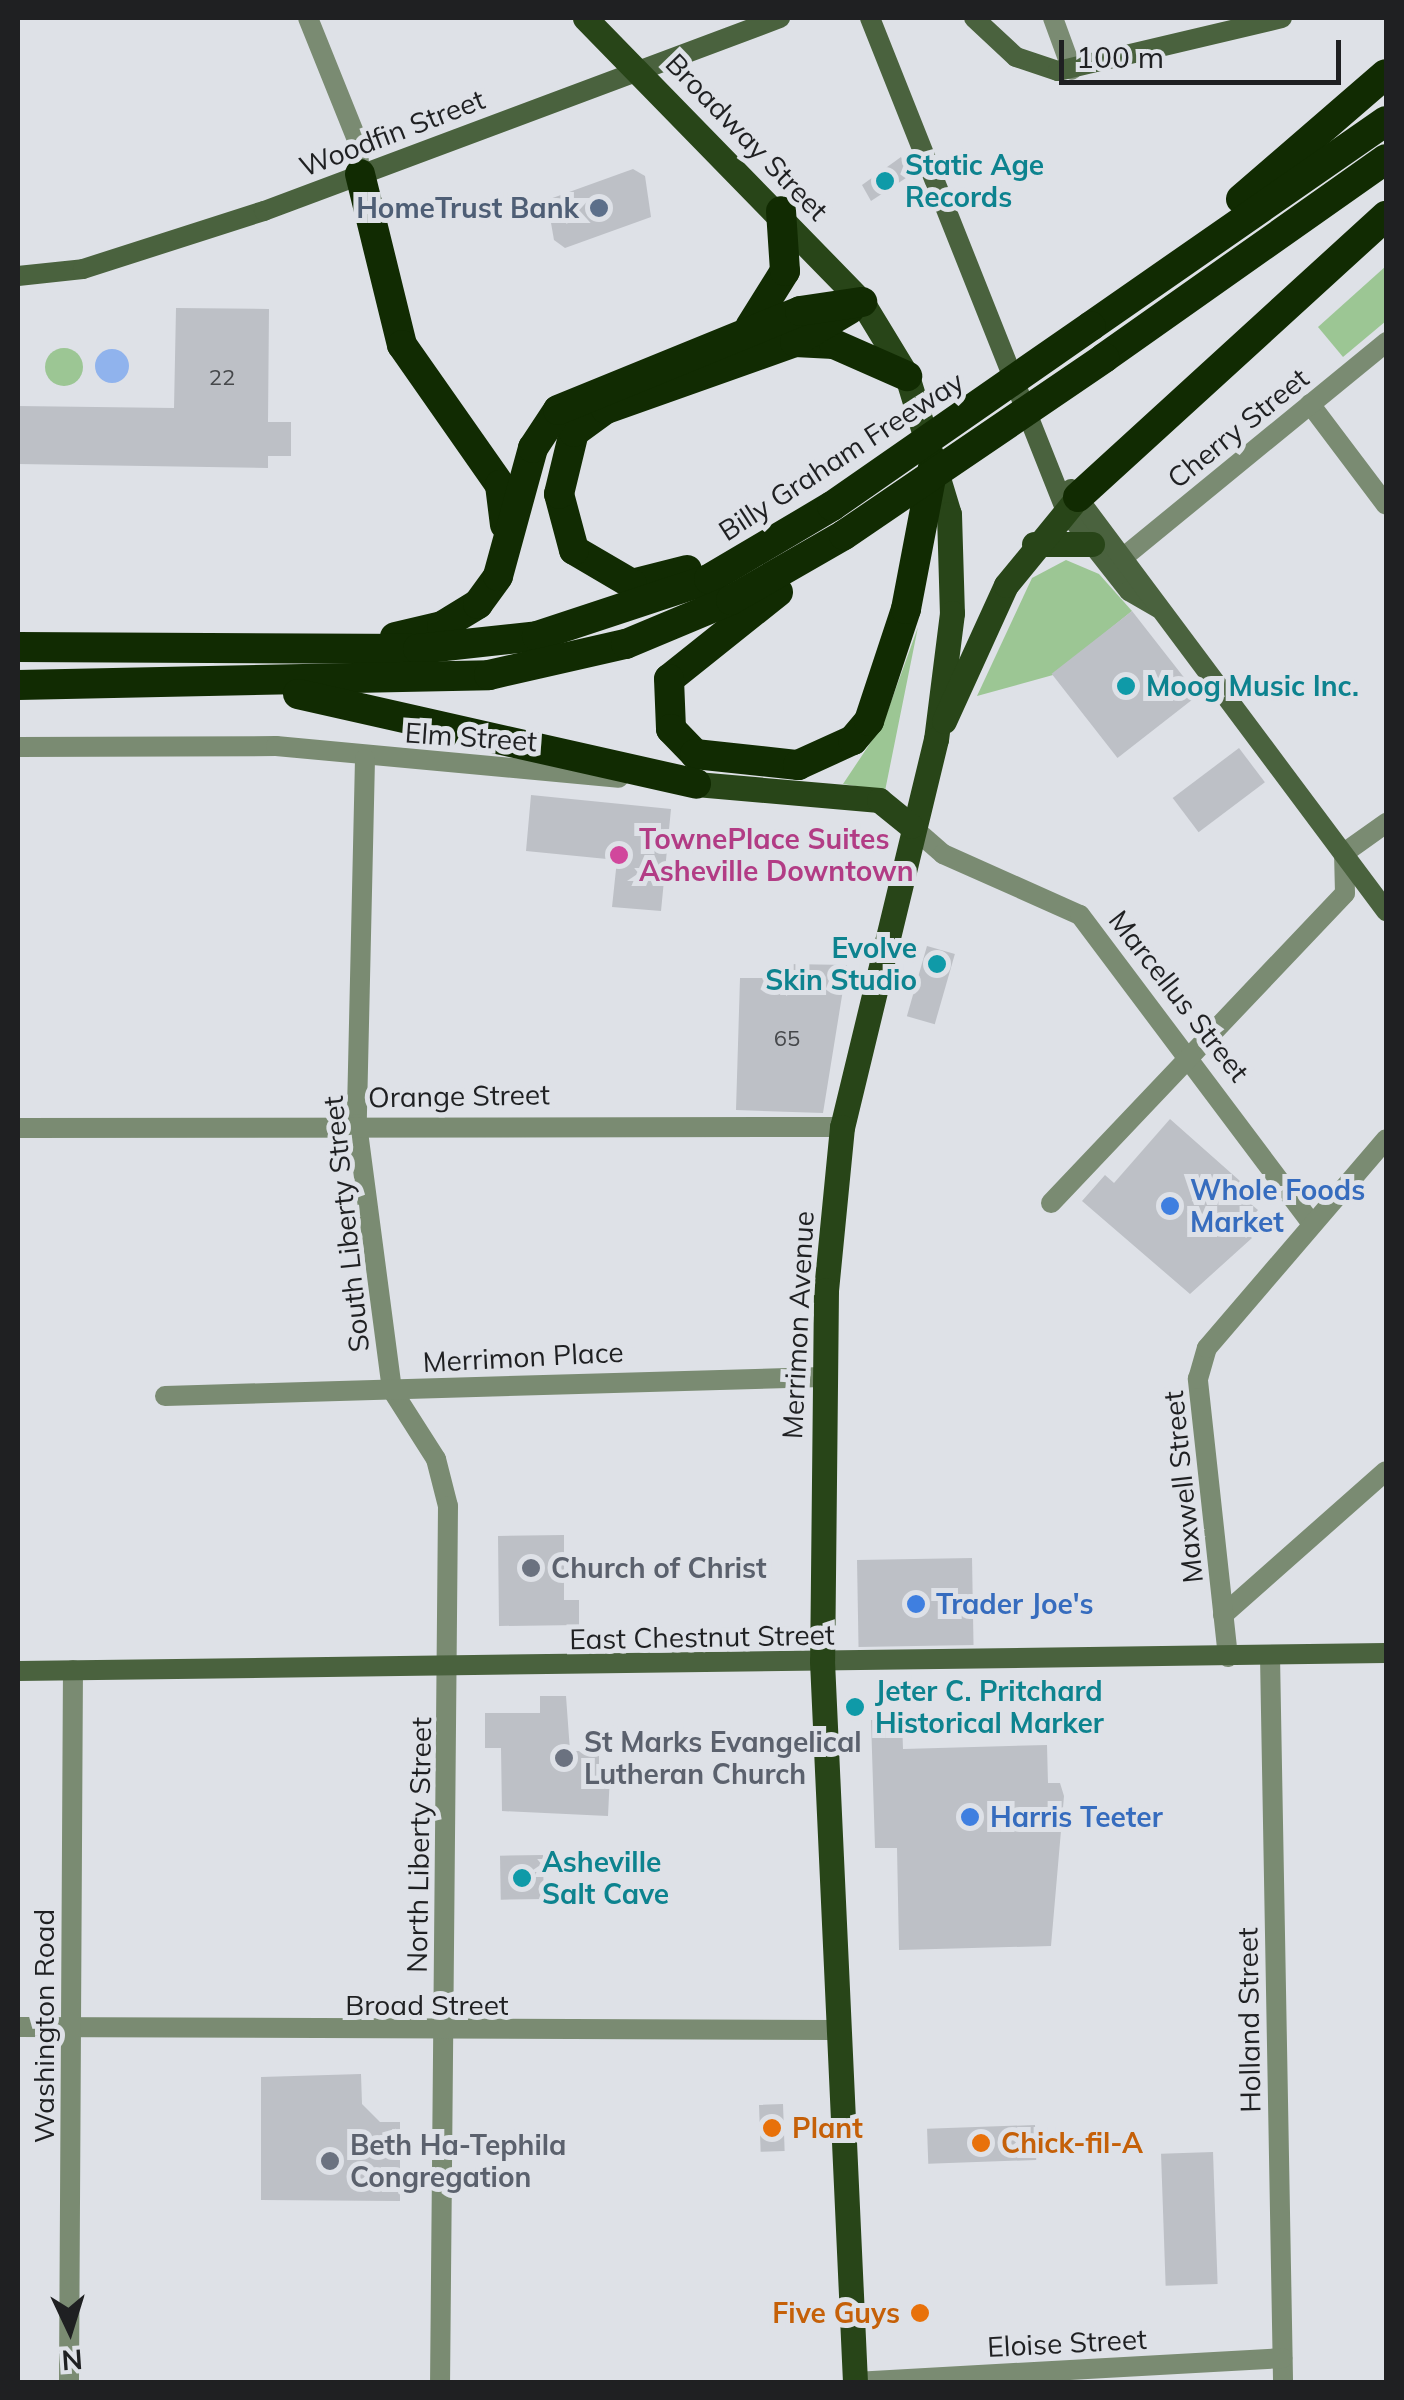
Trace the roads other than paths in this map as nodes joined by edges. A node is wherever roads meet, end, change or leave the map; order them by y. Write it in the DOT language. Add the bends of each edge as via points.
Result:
graph roads {
  1 [pos="308,18"];
  2 [pos="585,18"];
  3 [pos="780,18"];
  4 [pos="870,18"];
  5 [pos="974,18"];
  6 [pos="1053,18"];
  7 [pos="1282,18"];
  8 [pos="640,70"];
  9 [pos="1072,70"];
  10 [pos="1386,74"];
  11 [pos="1386,121"];
  12 [pos="1386,158"];
  13 [pos="360,174"];
  14 [pos="781,211"];
  15 [pos="1386,216"];
  16 [pos="18,276"];
  17 [pos="1146,288"];
  18 [pos="862,302"];
  19 [pos="742,334"];
  20 [pos="795,342"];
  21 [pos="1386,342"];
  22 [pos="906,376"];
  23 [pos="1310,404"];
  24 [pos="935,459"];
  25 [pos="1072,504"];
  26 [pos="1386,505"];
  27 [pos="790,534"];
  28 [pos="507,541"];
  29 [pos="1034,544"];
  30 [pos="1092,544"];
  31 [pos="1125,556"];
  32 [pos="806,560"];
  33 [pos="1158,608"];
  34 [pos="18,647"];
  35 [pos="344,648"];
  36 [pos="251,684"];
  37 [pos="18,685"];
  38 [pos="936,739"];
  39 [pos="18,747"];
  40 [pos="365,759"];
  41 [pos="696,784"];
  42 [pos="1386,823"];
  43 [pos="910,826"];
  44 [pos="1344,853"];
  45 [pos="1386,911"];
  46 [pos="1196,1060"];
  47 [pos="357,1124"];
  48 [pos="18,1128"];
  49 [pos="842,1128"];
  50 [pos="1386,1139"];
  51 [pos="1052,1203"];
  52 [pos="1310,1220"];
  53 [pos="823,1377"];
  54 [pos="392,1390"];
  55 [pos="165,1396"];
  56 [pos="1386,1471"];
  57 [pos="1223,1615"];
  58 [pos="1386,1652"];
  59 [pos="1270,1656"];
  60 [pos="1228,1657"];
  61 [pos="822,1661"];
  62 [pos="450,1668"];
  63 [pos="73,1670"];
  64 [pos="18,1672"];
  65 [pos="18,2027"];
  66 [pos="71,2028"];
  67 [pos="835,2030"];
  68 [pos="442,2034"];
  69 [pos="1282,2358"];
  70 [pos="69,2382"];
  71 [pos="440,2382"];
  72 [pos="855,2382"];
  73 [pos="1282,2382"];
  1 -- 13 [label="street" via="357,140"];
  2 -- 8 [label="main road, Broadway Street"];
  3 -- 8 [label="street, Woodfin Street"];
  4 -- 25 [label="street"];
  5 -- 9 [label="street" via="1029,65"];
  6 -- 9 [label="street"];
  7 -- 9 [label="street"];
  8 -- 13 [label="street, Woodfin Street"];
  8 -- 14 [label="main road, Broadway Street"];
  10 -- 17 [label="highway" via="1162,258"];
  11 -- 17 [label="highway, Billy Graham Freeway"];
  12 -- 32 [label="highway, bridge"];
  13 -- 16 [label="street, Woodfin Street" via="114,260"];
  13 -- 28 [label="highway" via="402,345 500,485"];
  14 -- 18 [label="main road, Broadway Street"];
  14 -- 19 [label="highway" via="785,271"];
  15 -- 25 [label="highway"];
  17 -- 27 [label="highway, Billy Graham Freeway, bridge"];
  18 -- 19 [label="highway" via="800,311"];
  18 -- 20 [label="highway"];
  18 -- 22 [label="main road, Merrimon Avenue"];
  19 -- 28 [label="highway" via="558,410 533,448"];
  20 -- 22 [label="highway" via="834,344"];
  20 -- 27 [label="highway" via="606,409 574,432 560,472 560,520 574,550 609,578 666,579"];
  21 -- 23 [label="street, Cherry Street"];
  22 -- 24 [label="main road, Merrimon Avenue"];
  23 -- 26 [label="street"];
  23 -- 31 [label="street, Cherry Street"];
  24 -- 32 [label="highway" via="906,609 861,730 798,766 694,754 672,730 669,679"];
  24 -- 38 [label="main road, Merrimon Avenue" via="949,514 952,613"];
  25 -- 29 [label="main road"];
  25 -- 30 [label="street"];
  25 -- 31 [label="street"];
  27 -- 35 [label="highway, Billy Graham Freeway" via="631,612 538,636"];
  28 -- 35 [label="highway" via="478,604 442,626"];
  29 -- 30 [label="main road"];
  29 -- 38 [label="main road"];
  30 -- 33 [label="street" via="1130,592"];
  31 -- 33 [label="street"];
  32 -- 36 [label="highway" via="731,600 565,661 489,675"];
  33 -- 44 [label="street"];
  34 -- 35 [label="highway, Billy Graham Freeway"];
  36 -- 37 [label="highway"];
  36 -- 41 [label="highway"];
  38 -- 43 [label="main road, Merrimon Avenue"];
  39 -- 40 [label="street, Elm Street" via="276,746"];
  40 -- 41 [label="street, Elm Street"];
  40 -- 47 [label="street, South Liberty Street"];
  41 -- 43 [label="main road, Elm Street" via="879,800"];
  42 -- 44 [label="street"];
  43 -- 46 [label="street, Marcellus Street" via="943,854 1080,914"];
  43 -- 49 [label="main road, Merrimon Avenue"];
  44 -- 45 [label="street"];
  44 -- 46 [label="street" via="1345,893"];
  46 -- 51 [label="street"];
  46 -- 52 [label="street, Marcellus Street"];
  47 -- 48 [label="street, Orange Street"];
  47 -- 49 [label="street, Orange Street"];
  47 -- 54 [label="street, South Liberty Street"];
  49 -- 53 [label="main road, Merrimon Avenue"];
  50 -- 52 [label="street, Maxwell Street"];
  52 -- 57 [label="street, Maxwell Street" via="1215,1332 1198,1379"];
  53 -- 54 [label="street, Merrimon Place"];
  53 -- 61 [label="main road, Merrimon Avenue"];
  54 -- 55 [label="street, Merrimon Place"];
  54 -- 62 [label="street, South Liberty Street" via="436,1460 448,1506"];
  56 -- 57 [label="street"];
  57 -- 60 [label="street, Maxwell Street"];
  58 -- 59 [label="street, East Chestnut Street"];
  59 -- 60 [label="street, East Chestnut Street"];
  59 -- 69 [label="street, Holland Street"];
  60 -- 61 [label="street, East Chestnut Street"];
  61 -- 62 [label="street, East Chestnut Street"];
  61 -- 67 [label="main road, Merrimon Avenue"];
  62 -- 63 [label="street, East Chestnut Street"];
  62 -- 68 [label="street, North Liberty Street"];
  63 -- 64 [label="street, East Chestnut Street"];
  63 -- 66 [label="street, Washington Road"];
  65 -- 66 [label="street, Broad Street"];
  66 -- 68 [label="street, Broad Street"];
  66 -- 70 [label="street, Washington Road"];
  67 -- 68 [label="street, Broad Street"];
  67 -- 72 [label="main road, Merrimon Avenue"];
  68 -- 71 [label="street, North Liberty Street"];
  69 -- 72 [label="street, Eloise Street"];
  69 -- 73 [label="street, Holland Street"];
}
